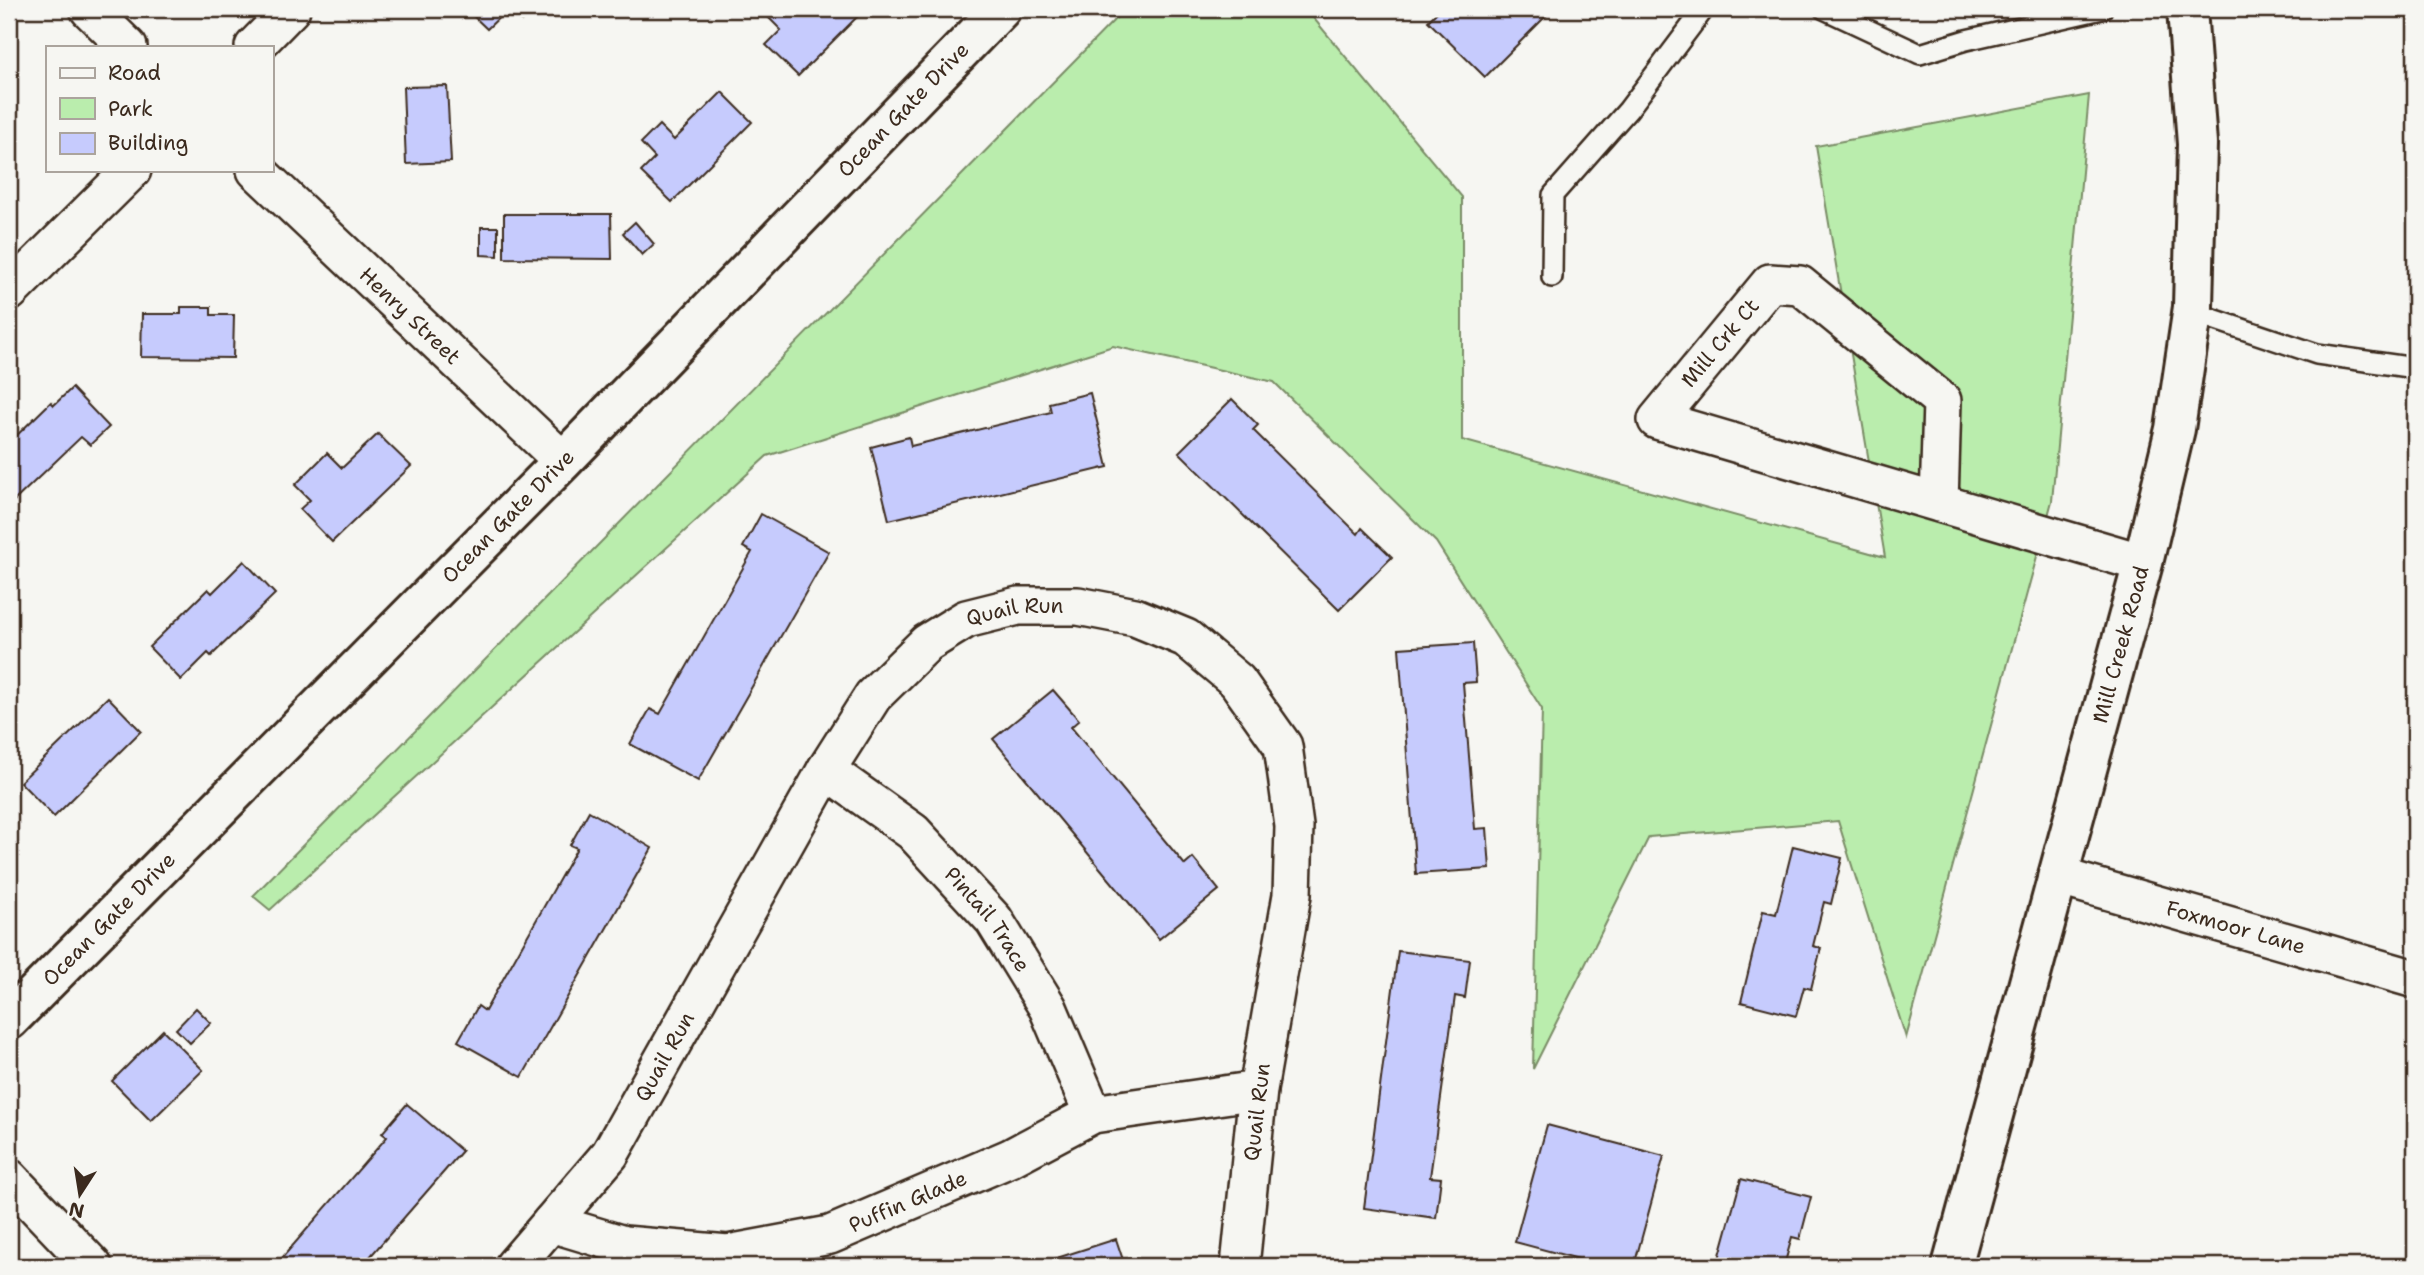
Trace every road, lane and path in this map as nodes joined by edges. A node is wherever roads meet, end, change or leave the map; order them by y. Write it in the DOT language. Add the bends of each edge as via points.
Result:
graph roads {
  1 [pos="89,9"];
  2 [pos="291,9"];
  3 [pos="1001,9"];
  4 [pos="1704,9"];
  5 [pos="1824,9"];
  6 [pos="2102,9"];
  7 [pos="2187,9"];
  8 [pos="127,46"];
  9 [pos="255,46"];
  10 [pos="130,172"];
  11 [pos="258,172"];
  12 [pos="1552,277"];
  13 [pos="9,292"];
  14 [pos="2192,312"];
  15 [pos="2415,368"];
  16 [pos="563,461"];
  17 [pos="1939,503"];
  18 [pos="2143,563"];
  19 [pos="826,770"];
  20 [pos="2057,876"];
  21 [pos="2415,979"];
  22 [pos="9,1020"];
  23 [pos="1258,1090"];
  24 [pos="1093,1114"];
  25 [pos="9,1178"];
  26 [pos="551,1223"];
  27 [pos="93,1266"];
  28 [pos="514,1266"];
  29 [pos="1240,1266"];
  30 [pos="1952,1266"];
  1 -- 8 [label="street"];
  2 -- 9 [label="street"];
  3 -- 16 [label="main road, Ocean Gate Drive"];
  4 -- 12 [label="lane" via="1628,110 1553,195"];
  5 -- 6 [label="lane" via="1920,54"];
  7 -- 14 [label="main road, Mill Creek Road" via="2197,144"];
  10 -- 13 [label="street"];
  11 -- 16 [label="street, Henry Street"];
  14 -- 15 [label="lane" via="2317,354"];
  14 -- 18 [label="main road, Mill Creek Road" via="2175,429"];
  16 -- 22 [label="main road, Ocean Gate Drive"];
  17 -- 17 [label="street, Mill Crk Ct" via="1670,424 1657,420 1770,283 1800,285 1942,401"];
  17 -- 18 [label="street, Mill Crk Ct"];
  18 -- 20 [label="main road, Mill Creek Road"];
  19 -- 23 [label="street, Quail Run" via="873,696 926,643 966,619 1018,606 1078,606 1135,617 1186,638 1237,681 1283,746 1294,826 1292,895"];
  19 -- 24 [label="street, Pintail Trace" via="914,832 994,919 1048,1008"];
  19 -- 26 [label="street, Quail Run" via="610,1154"];
  20 -- 21 [label="street, Foxmoor Lane"];
  20 -- 30 [label="main road, Mill Creek Road"];
  23 -- 24 [label="street, Puffin Glade"];
  23 -- 29 [label="street, Quail Run"];
  24 -- 26 [label="street, Puffin Glade" via="1010,1158 831,1235 728,1254 624,1245"];
  25 -- 27 [label="street"];
  26 -- 28 [label="street, Quail Run"];
}
